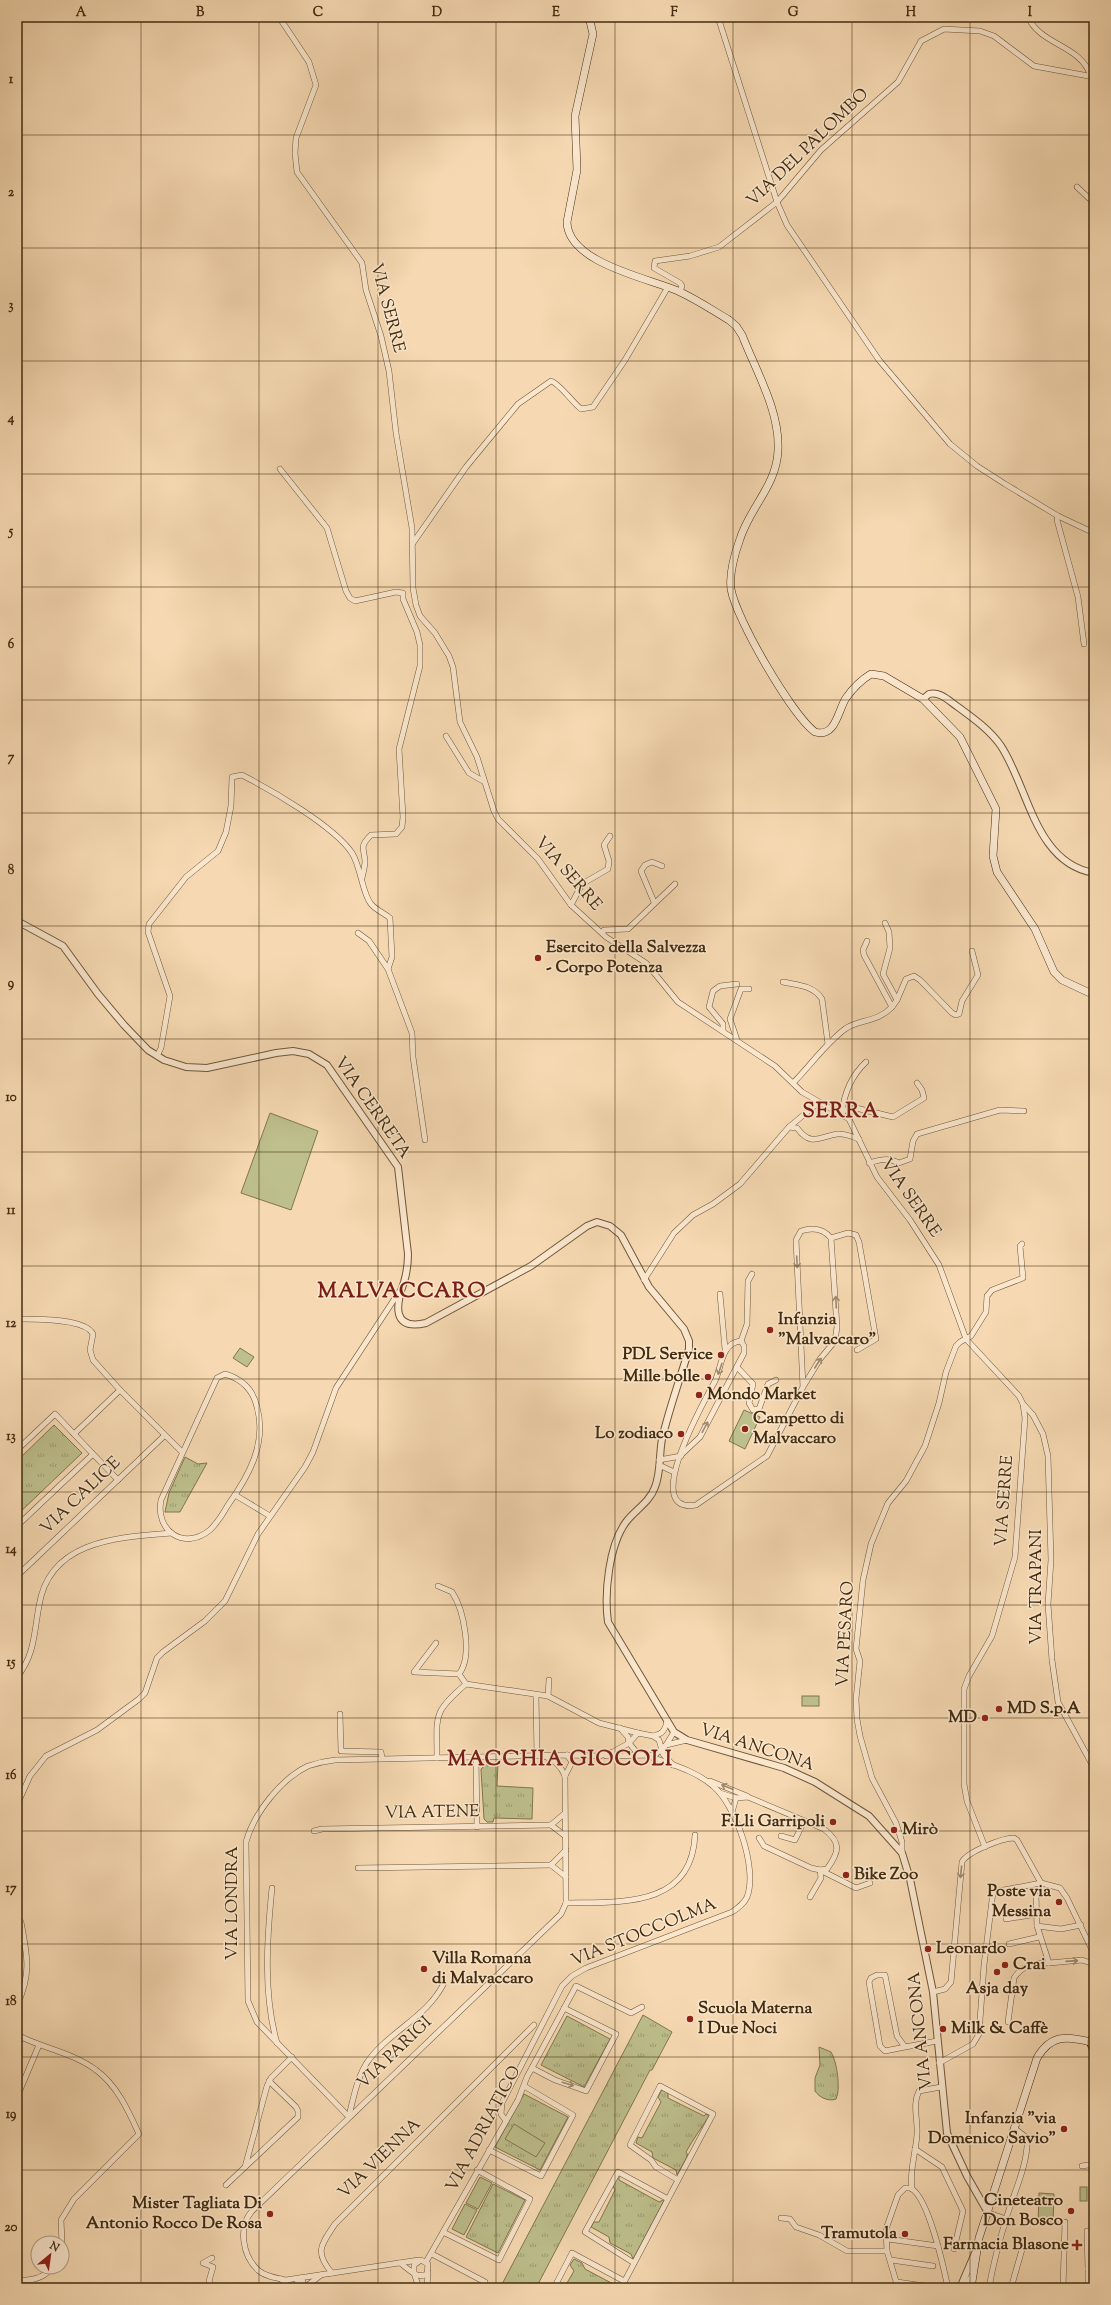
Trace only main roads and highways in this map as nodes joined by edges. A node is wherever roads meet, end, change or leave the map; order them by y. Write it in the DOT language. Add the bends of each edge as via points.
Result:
graph roads {
  1 [pos="589,17"];
  2 [pos="1094,995"];
  3 [pos="1093,2043"];
  4 [pos="971,2288"];
  1 -- 2 [label="main road" via="592,34 575,116 577,170 567,222 568,230 577,244 593,258 704,304 736,326 742,335 776,424 778,450 774,476 743,530 731,583 734,599 762,661 803,719 818,733 829,730 835,724 845,699 859,682 871,674 884,676 923,699 960,737 994,802 997,815 993,856 995,868 1035,929 1051,968 1062,980"];
  3 -- 4 [label="main road" via="1059,2039 1047,2044 1037,2058 975,2253"];
}
